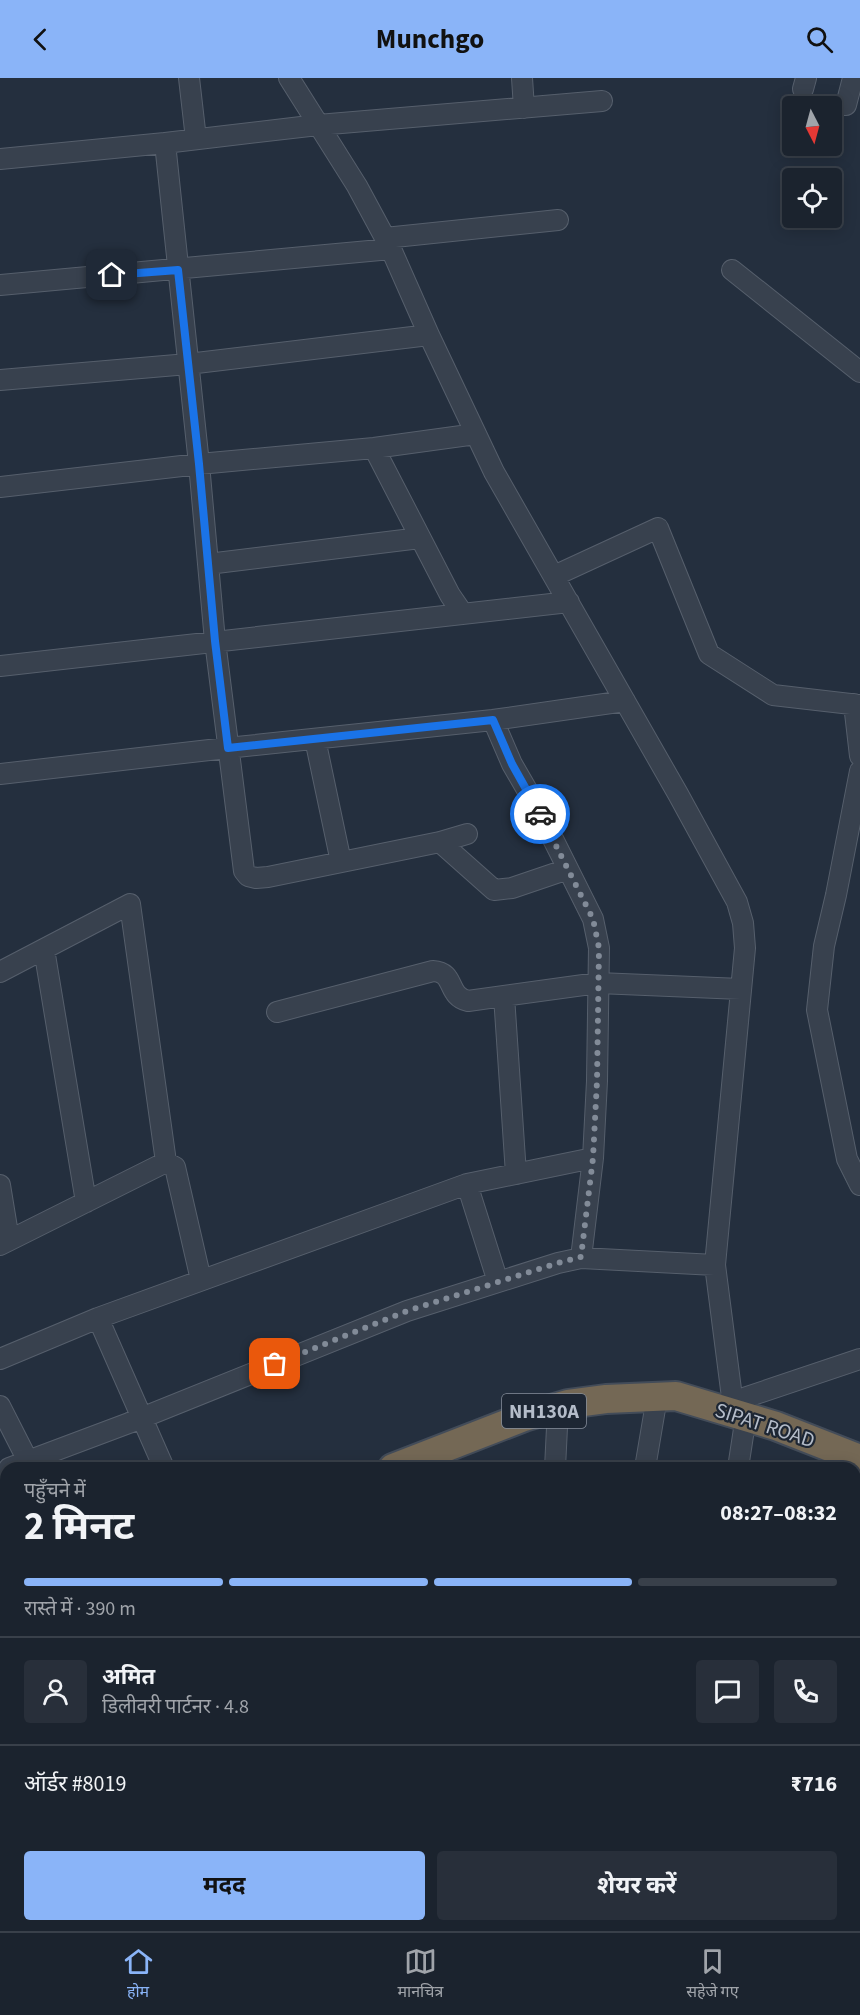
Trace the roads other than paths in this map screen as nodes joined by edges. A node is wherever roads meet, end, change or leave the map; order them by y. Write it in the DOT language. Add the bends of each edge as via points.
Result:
graph roads {
  1 [pos="189,78"];
  2 [pos="289,78"];
  3 [pos="522,78"];
  4 [pos="853,78"];
  5 [pos="602,100"];
  6 [pos="846,105"];
  7 [pos="524,108"];
  8 [pos="318,124"];
  9 [pos="195,139"];
  10 [pos="165,143"];
  11 [pos="0,159"];
  12 [pos="558,220"];
  13 [pos="388,244"];
  14 [pos="178,270"];
  15 [pos="732,270"];
  16 [pos="0,285"];
  17 [pos="429,335"];
  18 [pos="188,364"];
  19 [pos="860,372"];
  20 [pos="0,380"];
  21 [pos="476,434"];
  22 [pos="374,448"];
  23 [pos="199,464"];
  24 [pos="0,487"];
  25 [pos="420,538"];
  26 [pos="208,564"];
  27 [pos="554,576"];
  28 [pos="569,602"];
  29 [pos="463,614"];
  30 [pos="215,641"];
  31 [pos="0,666"];
  32 [pos="625,701"];
  33 [pos="857,704"];
  34 [pos="493,720"];
  35 [pos="315,739"];
  36 [pos="228,748"];
  37 [pos="860,756"];
  38 [pos="860,771"];
  39 [pos="0,774"];
  40 [pos="857,793"];
  41 [pos="467,834"];
  42 [pos="440,842"];
  43 [pos="341,862"];
  44 [pos="568,869"];
  45 [pos="44,949"];
  46 [pos="0,972"];
  47 [pos="598,983"];
  48 [pos="741,989"];
  49 [pos="504,996"];
  50 [pos="277,1012"];
  51 [pos="593,1158"];
  52 [pos="166,1162"];
  53 [pos="516,1174"];
  54 [pos="467,1184"];
  55 [pos="0,1185"];
  56 [pos="860,1185"];
  57 [pos="86,1202"];
  58 [pos="4,1243"];
  59 [pos="581,1257"];
  60 [pos="715,1265"];
  61 [pos="201,1280"];
  62 [pos="498,1282"];
  63 [pos="98,1318"];
  64 [pos="0,1359"];
  65 [pos="860,1359"];
  66 [pos="656,1404"];
  67 [pos="0,1406"];
  68 [pos="738,1411"];
  69 [pos="559,1415"];
  70 [pos="142,1418"];
  71 [pos="860,1460"];
  72 [pos="28,1461"];
  73 [pos="161,1462"];
  74 [pos="408,1462"];
  75 [pos="453,1462"];
  76 [pos="555,1462"];
  77 [pos="646,1462"];
  78 [pos="738,1462"];
  1 -- 9 [label="street"];
  2 -- 8 [label="street"];
  3 -- 7 [label="street"];
  4 -- 6 [label="street"];
  5 -- 7 [label="street"];
  7 -- 8 [label="street"];
  8 -- 9 [label="street"];
  8 -- 13 [label="street"];
  9 -- 10 [label="street"];
  10 -- 11 [label="street"];
  10 -- 14 [label="street"];
  12 -- 13 [label="street"];
  13 -- 14 [label="street"];
  13 -- 17 [label="street"];
  14 -- 16 [label="street"];
  14 -- 18 [label="street"];
  15 -- 19 [label="street"];
  17 -- 18 [label="street"];
  17 -- 21 [label="street"];
  18 -- 20 [label="street"];
  18 -- 23 [label="street"];
  21 -- 22 [label="street"];
  21 -- 27 [label="street"];
  22 -- 23 [label="street"];
  22 -- 25 [label="street"];
  23 -- 24 [label="street"];
  23 -- 26 [label="street"];
  25 -- 26 [label="street"];
  25 -- 29 [label="street"];
  26 -- 30 [label="street"];
  27 -- 28 [label="street"];
  27 -- 33 [label="street" via="658,528 709,654 773,695"];
  28 -- 29 [label="street"];
  28 -- 32 [label="street"];
  29 -- 30 [label="street"];
  30 -- 31 [label="street"];
  30 -- 36 [label="street"];
  32 -- 34 [label="street"];
  32 -- 48 [label="street" via="737,902 745,948"];
  33 -- 37 [label="street"];
  34 -- 35 [label="street"];
  34 -- 44 [label="street"];
  35 -- 36 [label="street"];
  35 -- 43 [label="street"];
  36 -- 39 [label="street"];
  36 -- 43 [label="street" via="242,864 248,876 268,877"];
  38 -- 40 [label="street"];
  40 -- 56 [label="street" via="824,946 817,1010 847,1159"];
  41 -- 42 [label="street"];
  42 -- 43 [label="street"];
  42 -- 44 [label="street" via="494,890"];
  44 -- 47 [label="street" via="593,919 599,948"];
  45 -- 46 [label="street"];
  45 -- 52 [label="street" via="130,904"];
  45 -- 57 [label="street"];
  47 -- 48 [label="street"];
  47 -- 49 [label="street"];
  47 -- 51 [label="street"];
  48 -- 60 [label="street"];
  49 -- 50 [label="street" via="460,999 445,974 433,971"];
  49 -- 53 [label="street"];
  51 -- 53 [label="street"];
  51 -- 59 [label="street"];
  52 -- 57 [label="street"];
  52 -- 61 [label="street" via="176,1167"];
  53 -- 54 [label="street"];
  54 -- 61 [label="street"];
  54 -- 62 [label="street"];
  55 -- 58 [label="street"];
  57 -- 58 [label="street"];
  59 -- 60 [label="street"];
  59 -- 62 [label="street"];
  60 -- 68 [label="street"];
  61 -- 63 [label="street"];
  62 -- 70 [label="street" via="407,1311"];
  63 -- 64 [label="street"];
  63 -- 70 [label="street"];
  65 -- 68 [label="street"];
  66 -- 68 [label="highway, SIPAT ROAD / NH130A" via="679,1410 703,1405"];
  66 -- 69 [label="highway, SIPAT ROAD / NH130A"];
  66 -- 77 [label="street"];
  67 -- 72 [label="street"];
  68 -- 71 [label="highway, SIPAT ROAD / NH130A"];
  68 -- 78 [label="street"];
  69 -- 74 [label="highway, SIPAT ROAD / NH130A" via="524,1417"];
  69 -- 75 [label="highway, SIPAT ROAD / NH130A" via="543,1427"];
  69 -- 76 [label="street"];
  70 -- 72 [label="street"];
  70 -- 73 [label="street"];
}
